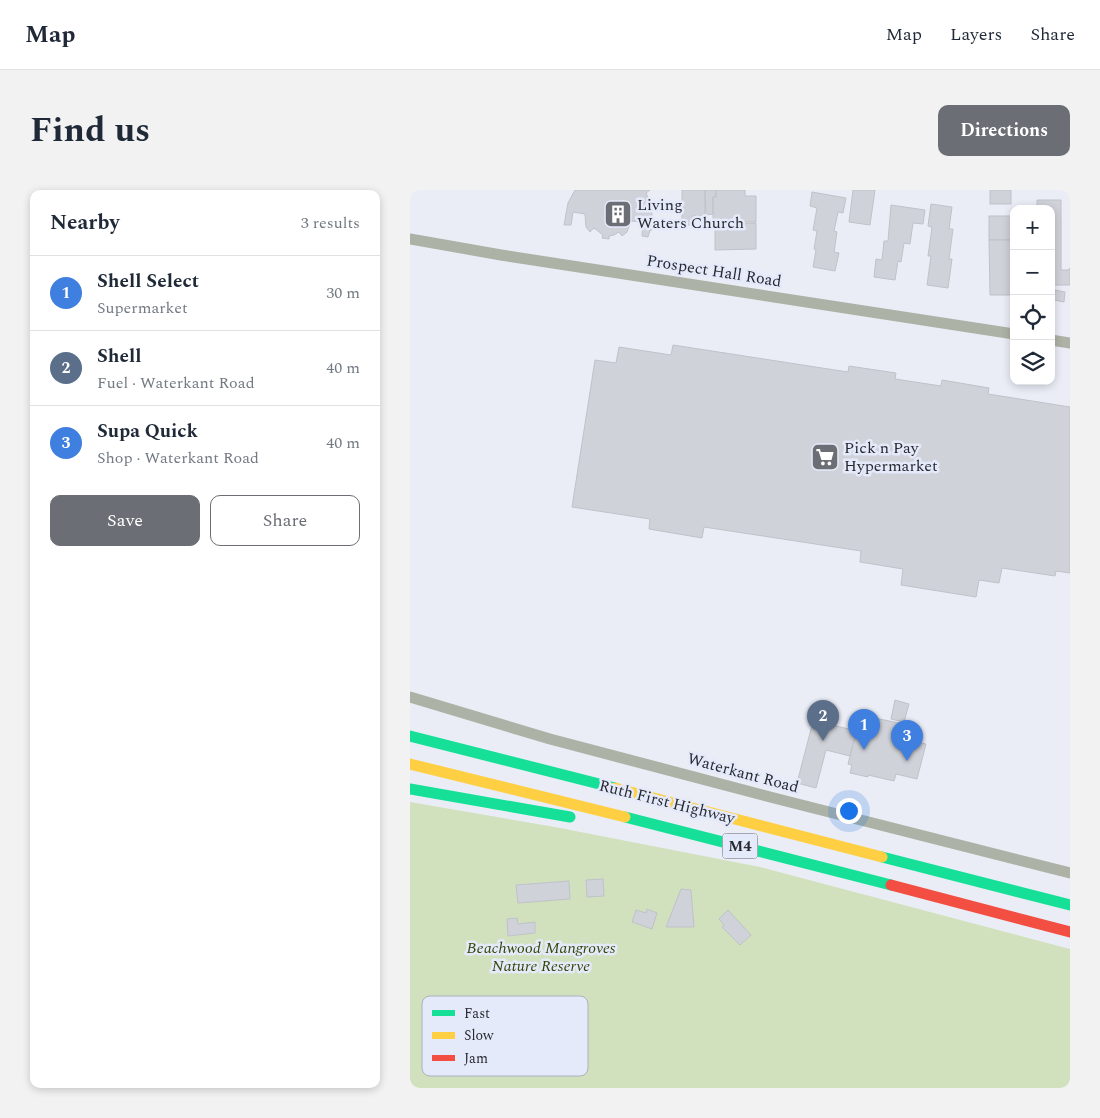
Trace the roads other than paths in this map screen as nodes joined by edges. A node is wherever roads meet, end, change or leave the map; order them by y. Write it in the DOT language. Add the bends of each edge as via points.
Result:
graph roads {
  1 [pos="410,240"];
  2 [pos="1010,333"];
  3 [pos="1055,341"];
  4 [pos="1070,343"];
  5 [pos="410,697"];
  6 [pos="410,736"];
  7 [pos="410,764"];
  8 [pos="410,789"];
  9 [pos="728,843"];
  10 [pos="1070,873"];
  11 [pos="1070,904"];
  12 [pos="1070,932"];
  1 -- 2 [label="street, Prospect Hall Road"];
  3 -- 4 [label="street"];
  5 -- 10 [label="street, Waterkant Road" via="550,739"];
  6 -- 11 [label="highway, Ruth First Highway / M4"];
  7 -- 9 [label="highway, Ruth First Highway / M4"];
  8 -- 9 [label="highway"];
  9 -- 12 [label="highway, Ruth First Highway / M4"];
}
